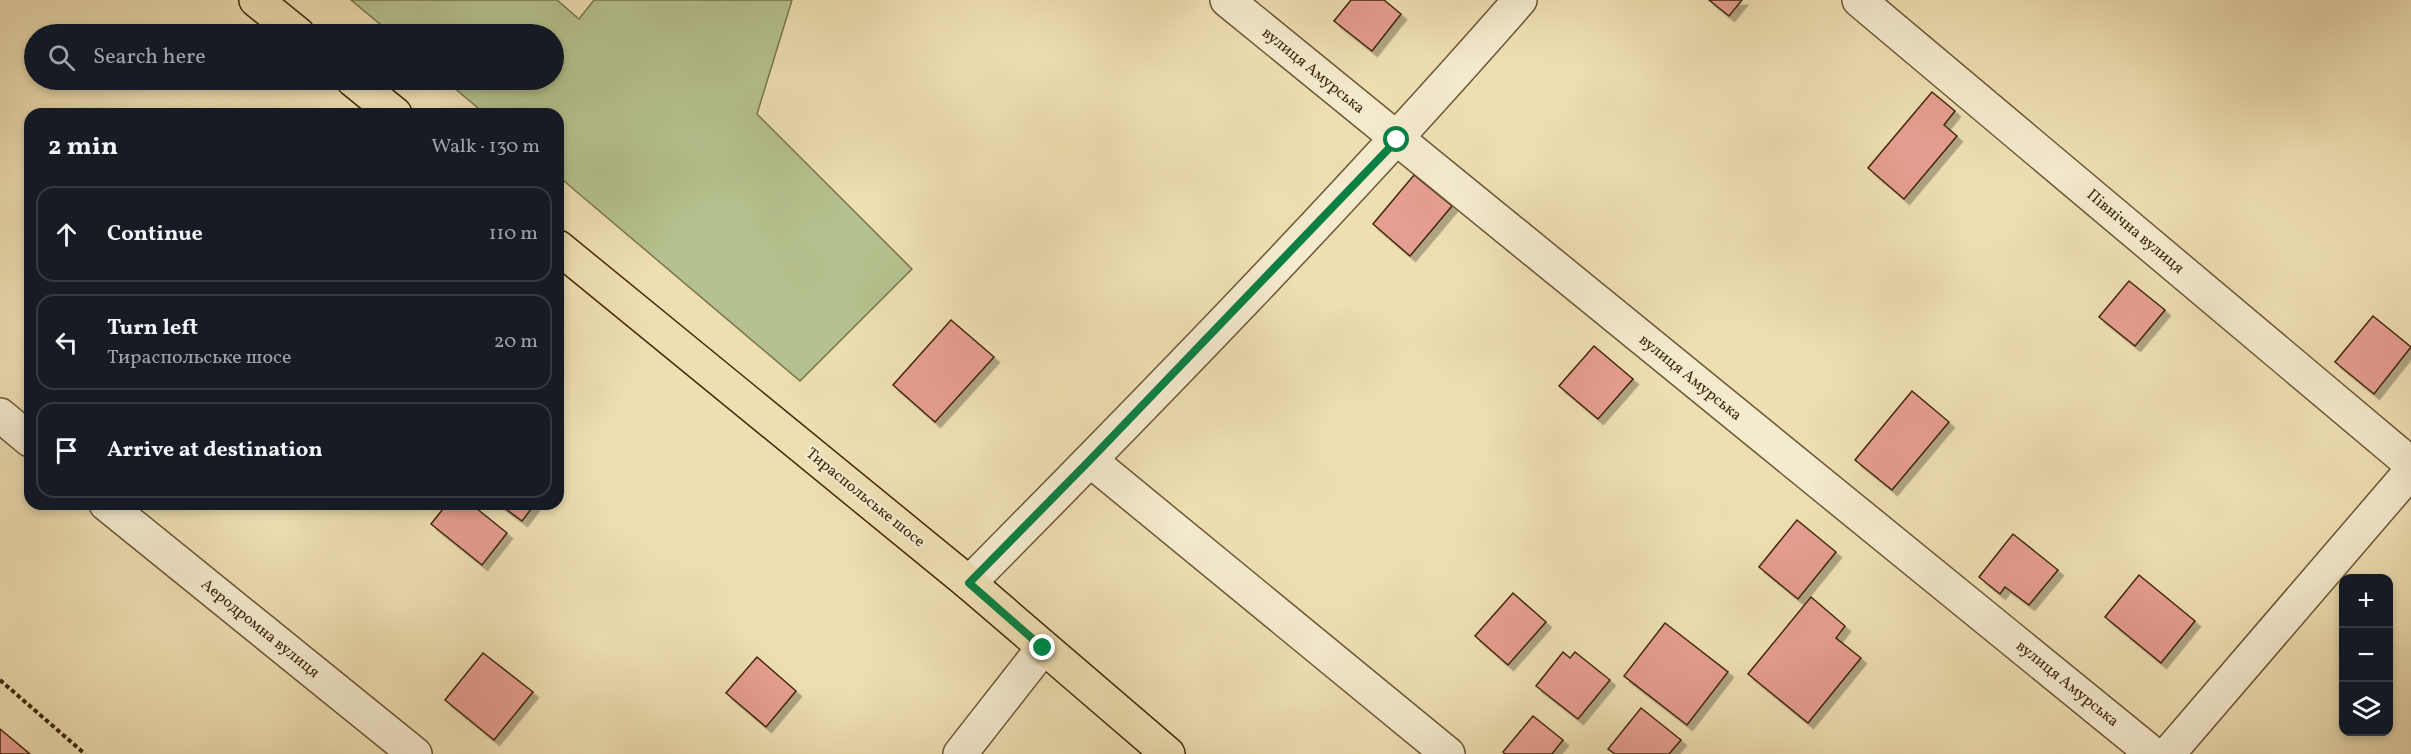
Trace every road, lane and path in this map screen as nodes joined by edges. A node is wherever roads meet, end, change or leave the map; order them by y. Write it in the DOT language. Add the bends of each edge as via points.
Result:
graph roads {
  1 [pos="256,0"];
  2 [pos="1227,0"];
  3 [pos="1520,0"];
  4 [pos="1859,0"];
  5 [pos="286,24"];
  6 [pos="365,90"];
  7 [pos="388,108"];
  8 [pos="1397,140"];
  9 [pos="564,252"];
  10 [pos="0,415"];
  11 [pos="24,435"];
  12 [pos="1090,460"];
  13 [pos="2411,464"];
  14 [pos="2411,471"];
  15 [pos="113,510"];
  16 [pos="969,583"];
  17 [pos="1043,648"];
  18 [pos="0,680"];
  19 [pos="85,754"];
  20 [pos="415,754"];
  21 [pos="960,754"];
  22 [pos="1168,754"];
  23 [pos="1448,754"];
  24 [pos="2154,754"];
  25 [pos="2168,754"];
  1 -- 5 [label="main road"];
  2 -- 8 [label="street, вулиця Амурська"];
  3 -- 8 [label="street"];
  4 -- 13 [label="street, Північна вулиця"];
  6 -- 7 [label="main road"];
  8 -- 12 [label="street"];
  8 -- 24 [label="street, вулиця Амурська"];
  9 -- 16 [label="main road, Тираспольське шосе"];
  10 -- 11 [label="street"];
  12 -- 16 [label="street"];
  12 -- 23 [label="street"];
  14 -- 25 [label="street"];
  15 -- 20 [label="street, Аеродромна вулиця"];
  16 -- 17 [label="main road, Тираспольське шосе"];
  17 -- 21 [label="street"];
  17 -- 22 [label="main road, Тираспольське шосе"];
  18 -- 19 [label="path"];
}
